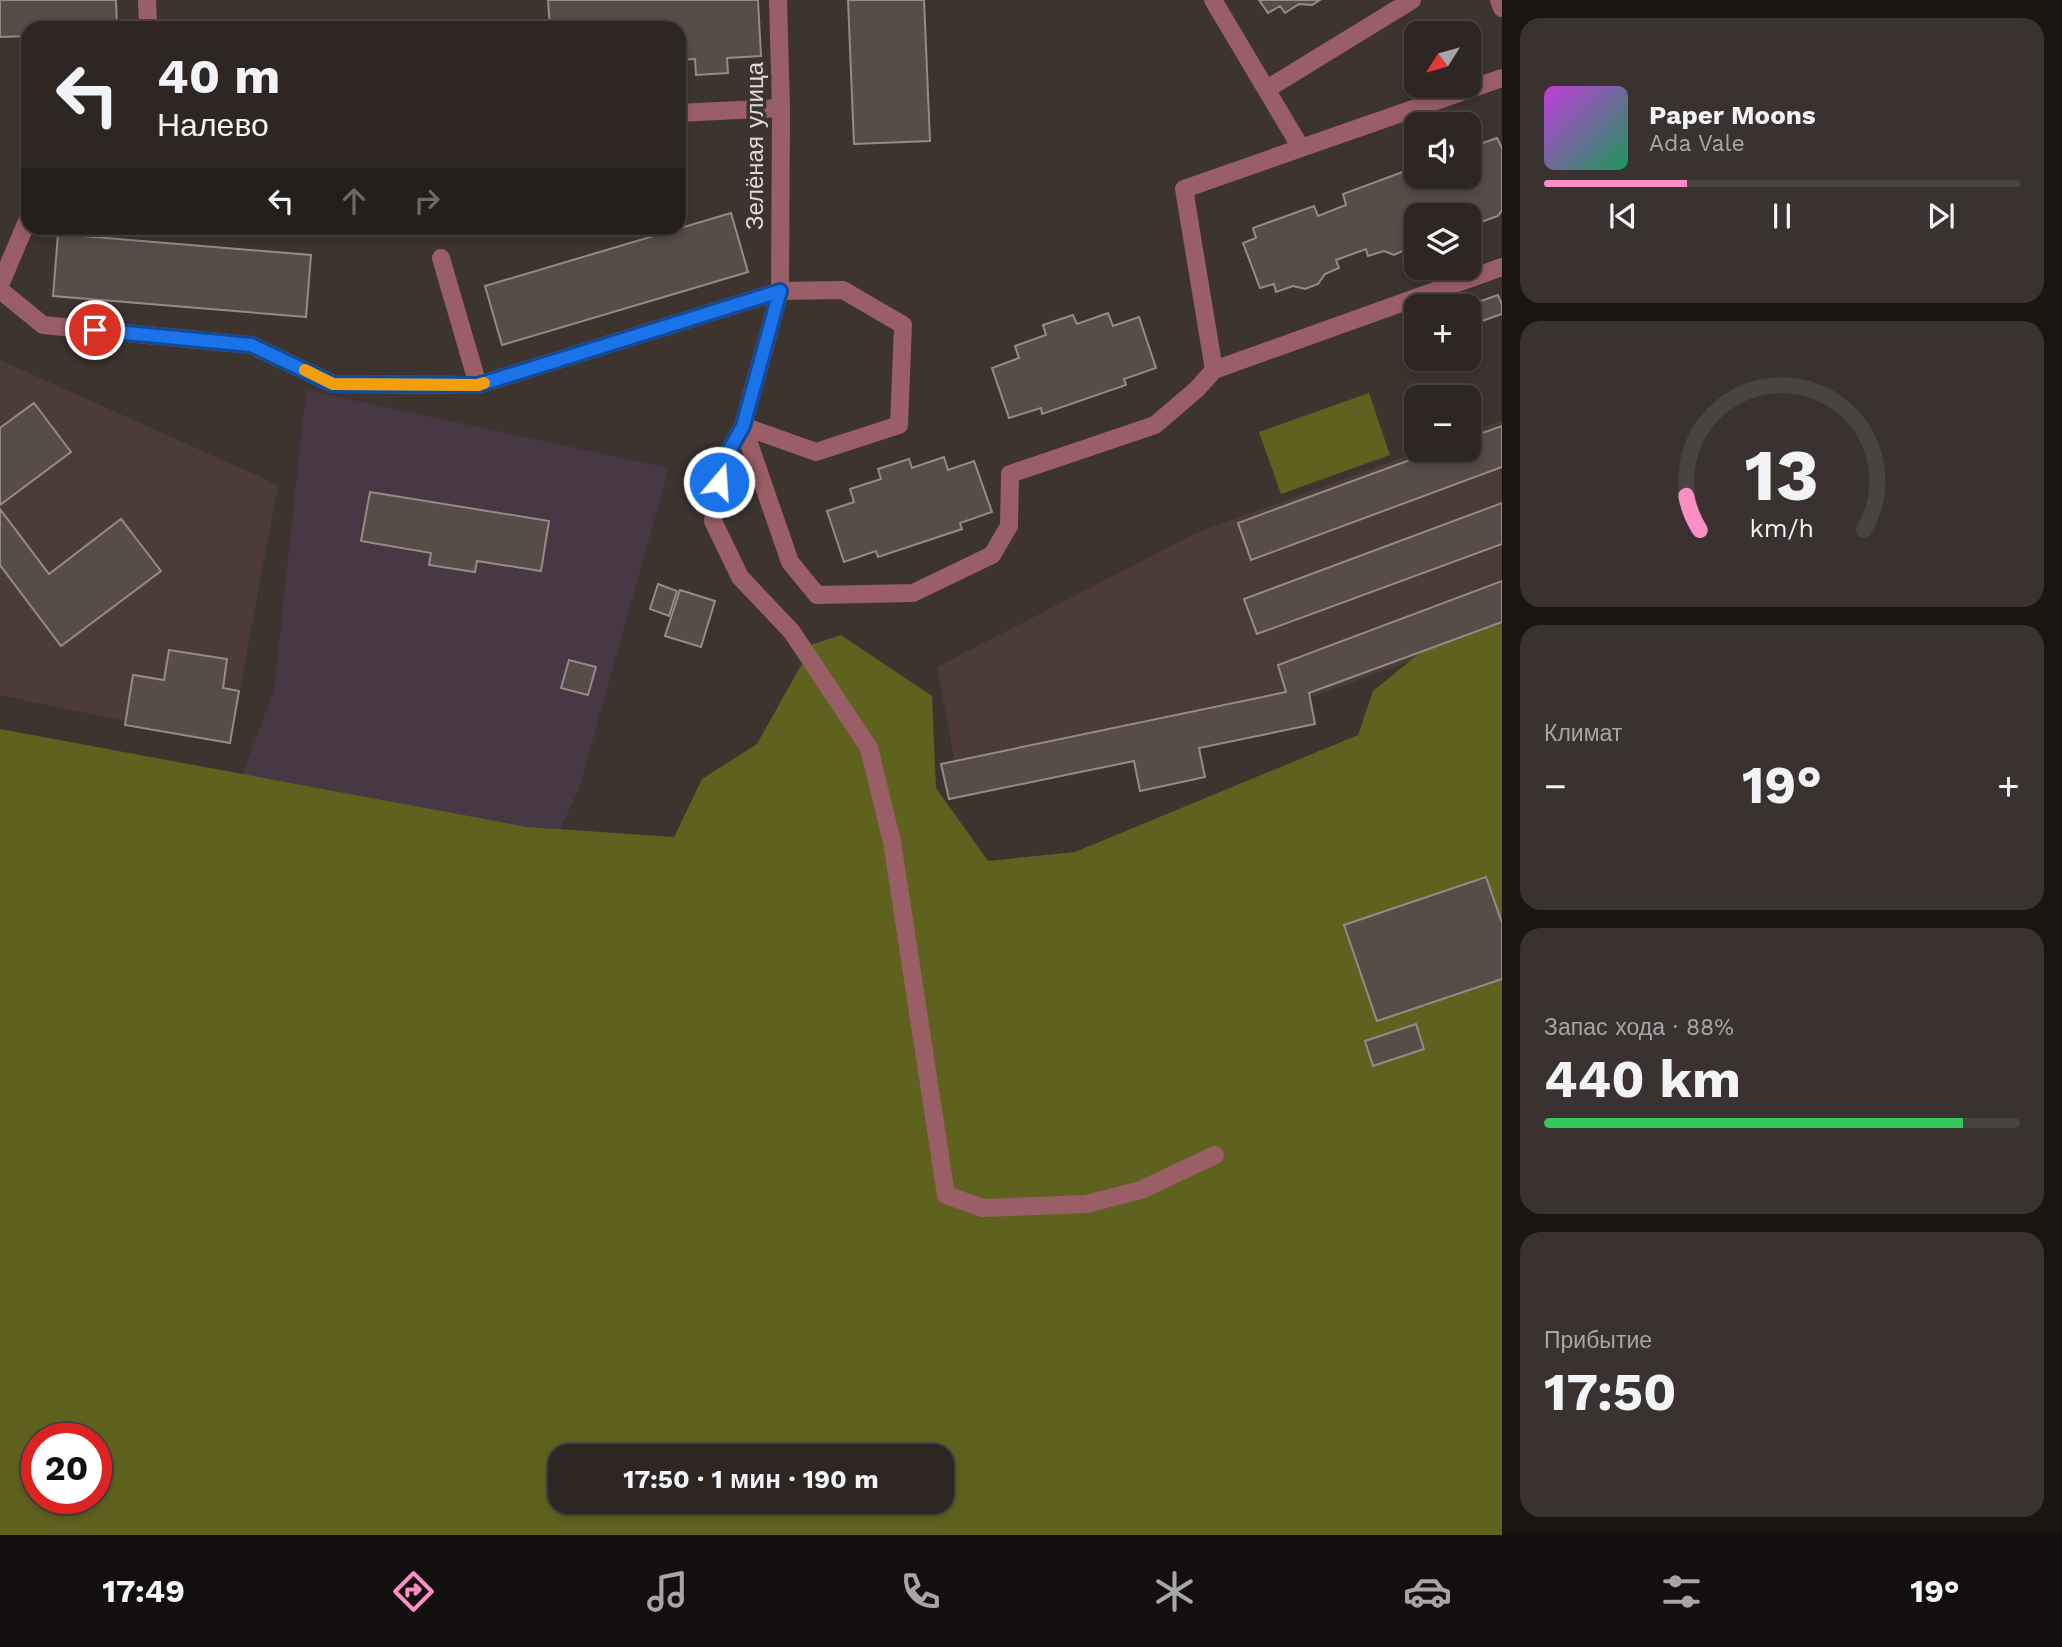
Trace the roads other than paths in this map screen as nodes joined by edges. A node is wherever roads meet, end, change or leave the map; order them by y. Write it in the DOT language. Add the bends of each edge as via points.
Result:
graph roads {
  1 [pos="147,0"];
  2 [pos="778,0"];
  3 [pos="1213,0"];
  4 [pos="1412,0"];
  5 [pos="1499,0"];
  6 [pos="1502,8"];
  7 [pos="148,21"];
  8 [pos="1502,78"];
  9 [pos="1267,89"];
  10 [pos="781,108"];
  11 [pos="686,114"];
  12 [pos="1301,148"];
  13 [pos="21,235"];
  14 [pos="441,258"];
  15 [pos="1502,267"];
  16 [pos="0,285"];
  17 [pos="0,290"];
  18 [pos="780,291"];
  19 [pos="1214,370"];
  20 [pos="478,385"];
  21 [pos="743,426"];
  22 [pos="1215,1155"];
  1 -- 7 [label="street"];
  2 -- 10 [label="street, Зелёная улица"];
  3 -- 9 [label="street"];
  4 -- 9 [label="street"];
  5 -- 6 [label="street"];
  8 -- 12 [label="street"];
  9 -- 12 [label="street"];
  10 -- 11 [label="street"];
  10 -- 18 [label="street, Зелёная улица"];
  12 -- 19 [label="street" via="1184,189"];
  13 -- 16 [label="street"];
  14 -- 20 [label="street"];
  15 -- 19 [label="street"];
  17 -- 20 [label="street" via="43,325 251,345 333,384"];
  18 -- 20 [label="street"];
  18 -- 21 [label="street"];
  18 -- 21 [label="street" via="843,290 903,325 899,425 816,452"];
  19 -- 21 [label="street" via="1155,425 1010,474 1009,526 992,555 913,593 817,595 790,562"];
  21 -- 22 [label="street" via="722,463 713,521 740,577 792,632 869,748 892,842 946,1195 983,1208 1086,1205 1141,1190"];
}
